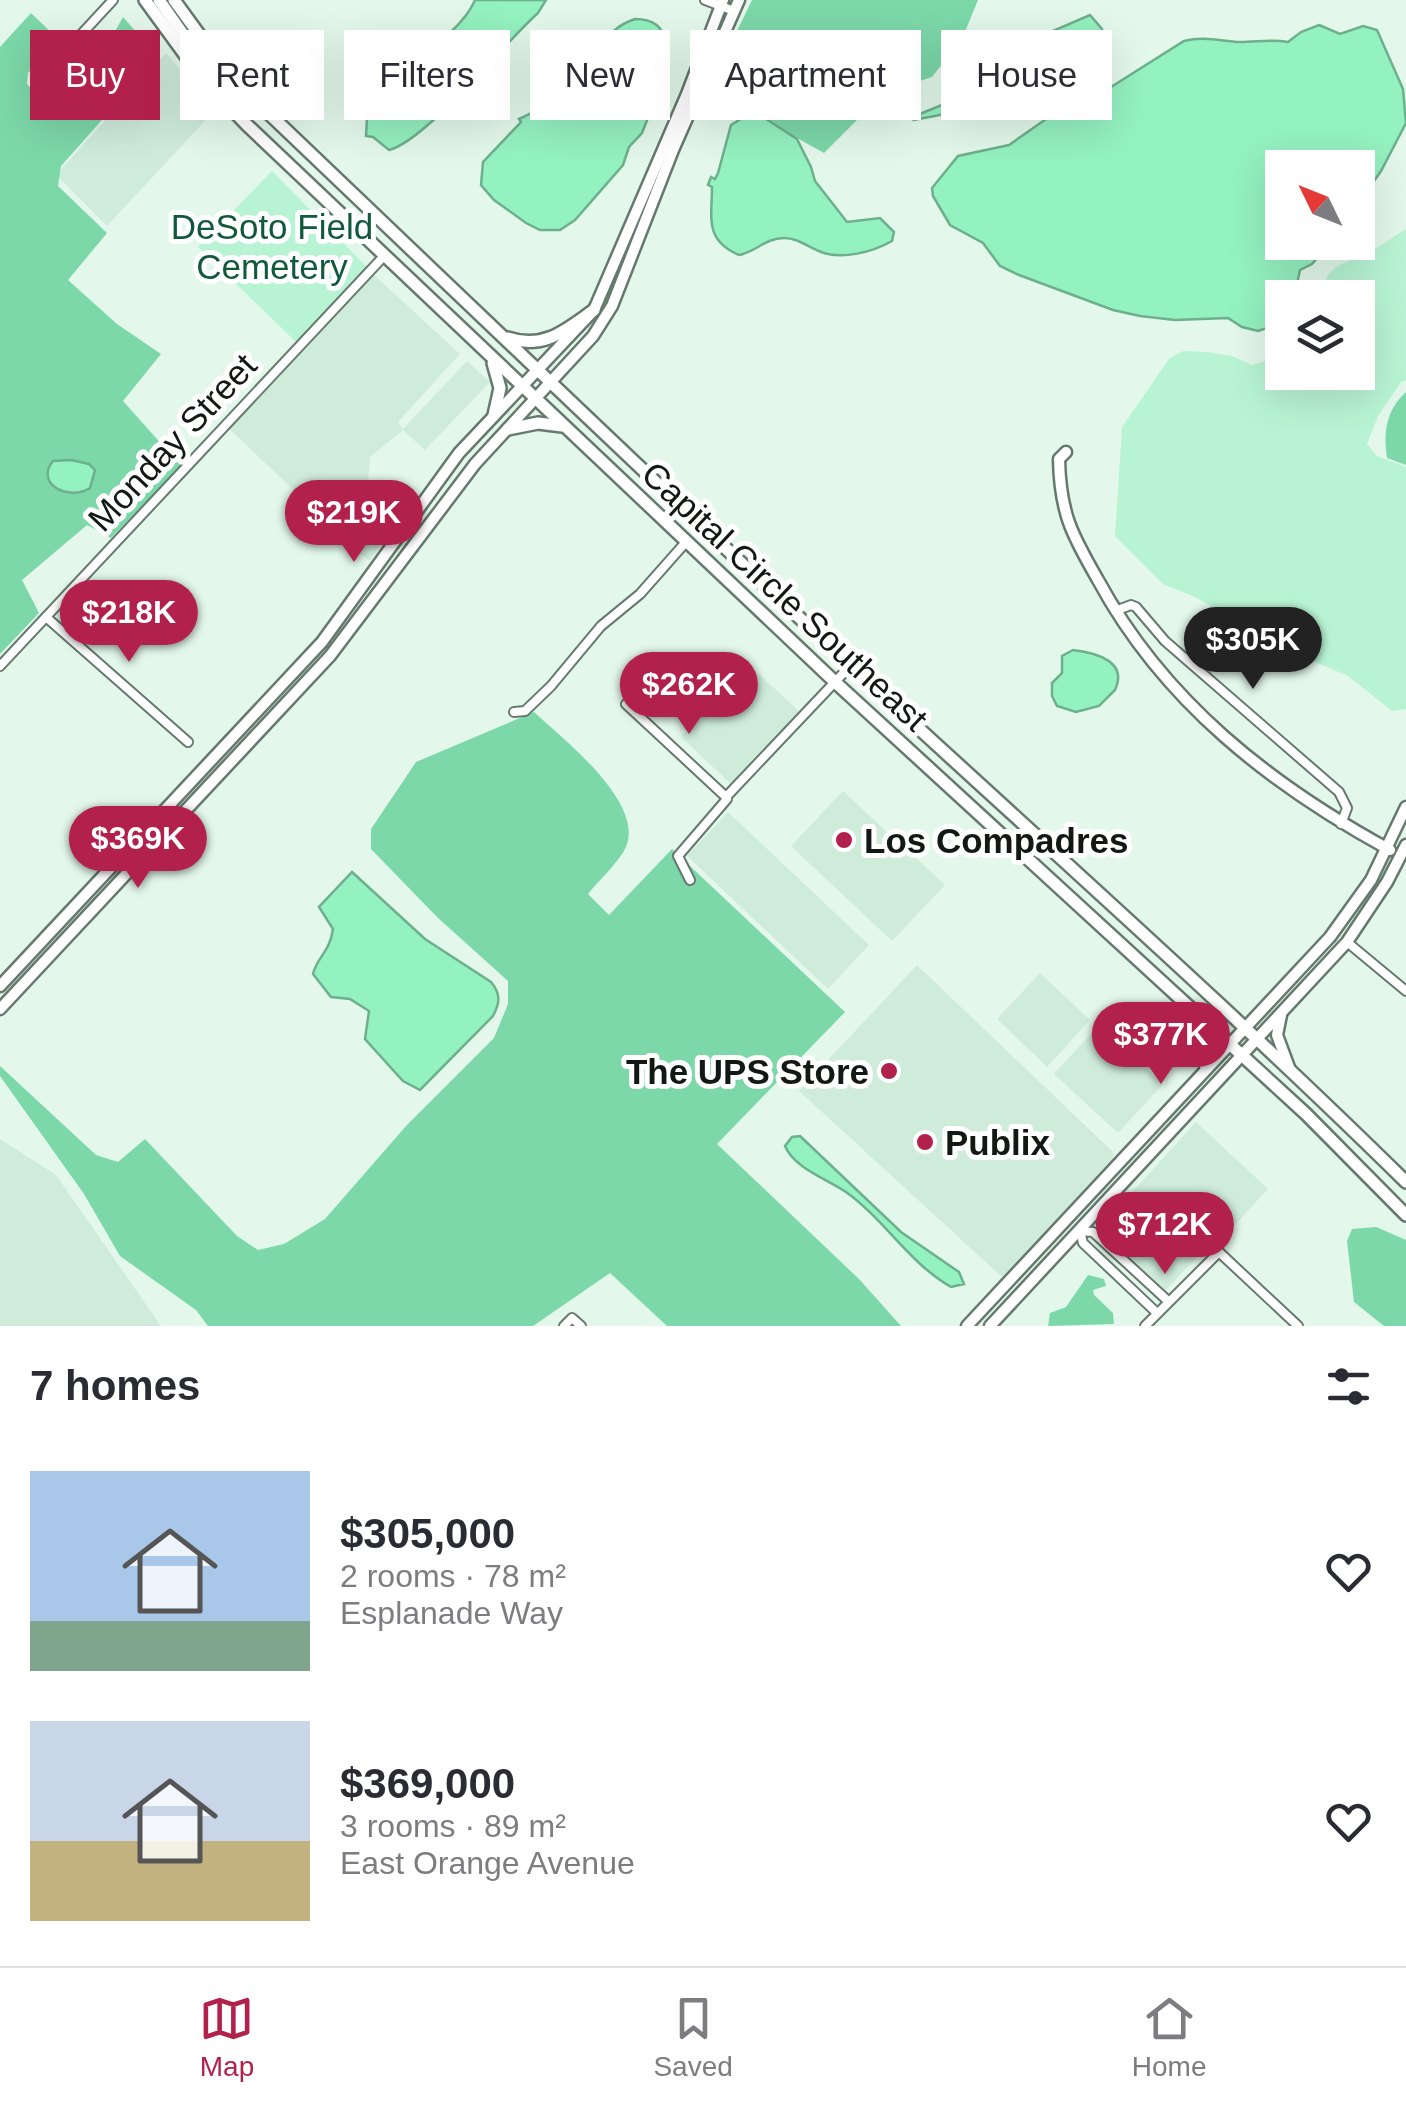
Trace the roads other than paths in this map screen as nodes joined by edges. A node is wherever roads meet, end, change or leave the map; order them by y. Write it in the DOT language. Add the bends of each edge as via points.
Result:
graph roads {
  1 [pos="113,0"];
  2 [pos="145,0"];
  3 [pos="159,0"];
  4 [pos="174,0"];
  5 [pos="705,0"];
  6 [pos="722,3"];
  7 [pos="736,5"];
  8 [pos="85,30"];
  9 [pos="180,30"];
  10 [pos="196,30"];
  11 [pos="278,120"];
  12 [pos="384,256"];
  13 [pos="594,310"];
  14 [pos="501,335"];
  15 [pos="492,358"];
  16 [pos="538,371"];
  17 [pos="552,383"];
  18 [pos="522,386"];
  19 [pos="536,401"];
  20 [pos="494,415"];
  21 [pos="563,426"];
  22 [pos="508,430"];
  23 [pos="1066,452"];
  24 [pos="686,542"];
  25 [pos="1115,611"];
  26 [pos="46,617"];
  27 [pos="851,665"];
  28 [pos="0,666"];
  29 [pos="835,682"];
  30 [pos="626,704"];
  31 [pos="514,712"];
  32 [pos="188,742"];
  33 [pos="726,798"];
  34 [pos="1406,807"];
  35 [pos="1342,824"];
  36 [pos="131,825"];
  37 [pos="141,835"];
  38 [pos="153,846"];
  39 [pos="1388,849"];
  40 [pos="1404,853"];
  41 [pos="690,880"];
  42 [pos="1348,913"];
  43 [pos="1347,942"];
  44 [pos="0,986"];
  45 [pos="1406,992"];
  46 [pos="0,1009"];
  47 [pos="1284,1009"];
  48 [pos="1198,1015"];
  49 [pos="1245,1026"];
  50 [pos="1257,1037"];
  51 [pos="1229,1042"];
  52 [pos="1242,1054"];
  53 [pos="1204,1069"];
  54 [pos="1291,1071"];
  55 [pos="1406,1182"];
  56 [pos="1406,1214"];
  57 [pos="1068,1220"];
  58 [pos="1080,1231"];
  59 [pos="1133,1268"];
  60 [pos="1122,1280"];
  61 [pos="1168,1301"];
  62 [pos="1157,1313"];
  63 [pos="564,1326"];
  64 [pos="580,1326"];
  65 [pos="968,1326"];
  66 [pos="990,1326"];
  67 [pos="1144,1326"];
  68 [pos="1298,1326"];
  1 -- 8 [label="street"];
  2 -- 12 [label="main road, Capital Circle Southeast" via="202,78"];
  3 -- 9 [label="main road"];
  4 -- 10 [label="main road, Capital Circle Southeast"];
  5 -- 6 [label="street"];
  6 -- 7 [label="street"];
  6 -- 13 [label="street"];
  7 -- 17 [label="street" via="612,306"];
  11 -- 14 [label="main road, Capital Circle Southeast"];
  12 -- 15 [label="main road, Capital Circle Southeast"];
  12 -- 26 [label="street, Monday Street"];
  13 -- 14 [label="main road" via="540,342"];
  13 -- 16 [label="street"];
  14 -- 16 [label="main road, Capital Circle Southeast"];
  15 -- 18 [label="main road, Capital Circle Southeast"];
  15 -- 20 [label="main road" via="500,388"];
  16 -- 17 [label="main road, Capital Circle Southeast"];
  16 -- 18 [label="street"];
  17 -- 19 [label="street"];
  17 -- 27 [label="main road, Capital Circle Southeast"];
  18 -- 19 [label="main road, Capital Circle Southeast"];
  18 -- 20 [label="street"];
  19 -- 21 [label="main road, Capital Circle Southeast"];
  19 -- 22 [label="street"];
  20 -- 37 [label="street" via="442,475 332,630"];
  21 -- 22 [label="main road" via="538,422"];
  21 -- 24 [label="main road, Capital Circle Southeast"];
  22 -- 38 [label="street" via="475,464 342,642"];
  23 -- 25 [label="street" via="1059,459 1060,501"];
  24 -- 29 [label="main road, Capital Circle Southeast"];
  24 -- 31 [label="street" via="551,686 525,711"];
  25 -- 35 [label="street" via="1159,672 1229,743"];
  25 -- 35 [label="street" via="1136,607 1165,641 1339,792 1346,808"];
  26 -- 28 [label="street, Monday Street"];
  26 -- 32 [label="street"];
  27 -- 29 [label="street"];
  27 -- 49 [label="main road, Capital Circle Southeast"];
  29 -- 33 [label="street"];
  29 -- 48 [label="main road, Capital Circle Southeast"];
  30 -- 33 [label="street"];
  33 -- 41 [label="street" via="678,856"];
  34 -- 39 [label="street"];
  35 -- 39 [label="street"];
  36 -- 37 [label="street"];
  37 -- 38 [label="street"];
  37 -- 44 [label="street"];
  38 -- 46 [label="street"];
  39 -- 40 [label="street"];
  39 -- 42 [label="street"];
  40 -- 43 [label="street"];
  42 -- 43 [label="street"];
  42 -- 49 [label="street"];
  43 -- 45 [label="street"];
  43 -- 47 [label="street"];
  47 -- 50 [label="street"];
  47 -- 54 [label="street" via="1276,1035"];
  48 -- 51 [label="main road, Capital Circle Southeast"];
  48 -- 53 [label="street" via="1208,1044"];
  49 -- 50 [label="main road, Capital Circle Southeast"];
  49 -- 51 [label="street"];
  50 -- 52 [label="street"];
  50 -- 54 [label="main road, Capital Circle Southeast"];
  51 -- 52 [label="main road, Capital Circle Southeast"];
  51 -- 53 [label="street"];
  52 -- 56 [label="main road, Capital Circle Southeast"];
  52 -- 58 [label="street"];
  53 -- 57 [label="street"];
  54 -- 55 [label="main road, Capital Circle Southeast"];
  57 -- 58 [label="street"];
  57 -- 65 [label="street"];
  58 -- 59 [label="street" via="1094,1232"];
  58 -- 60 [label="street" via="1083,1244"];
  58 -- 66 [label="street"];
  59 -- 60 [label="street"];
  59 -- 61 [label="street"];
  60 -- 62 [label="street"];
  61 -- 62 [label="street"];
  61 -- 68 [label="street" via="1220,1252"];
  62 -- 67 [label="street"];
  63 -- 64 [label="street" via="572,1318"];
}
